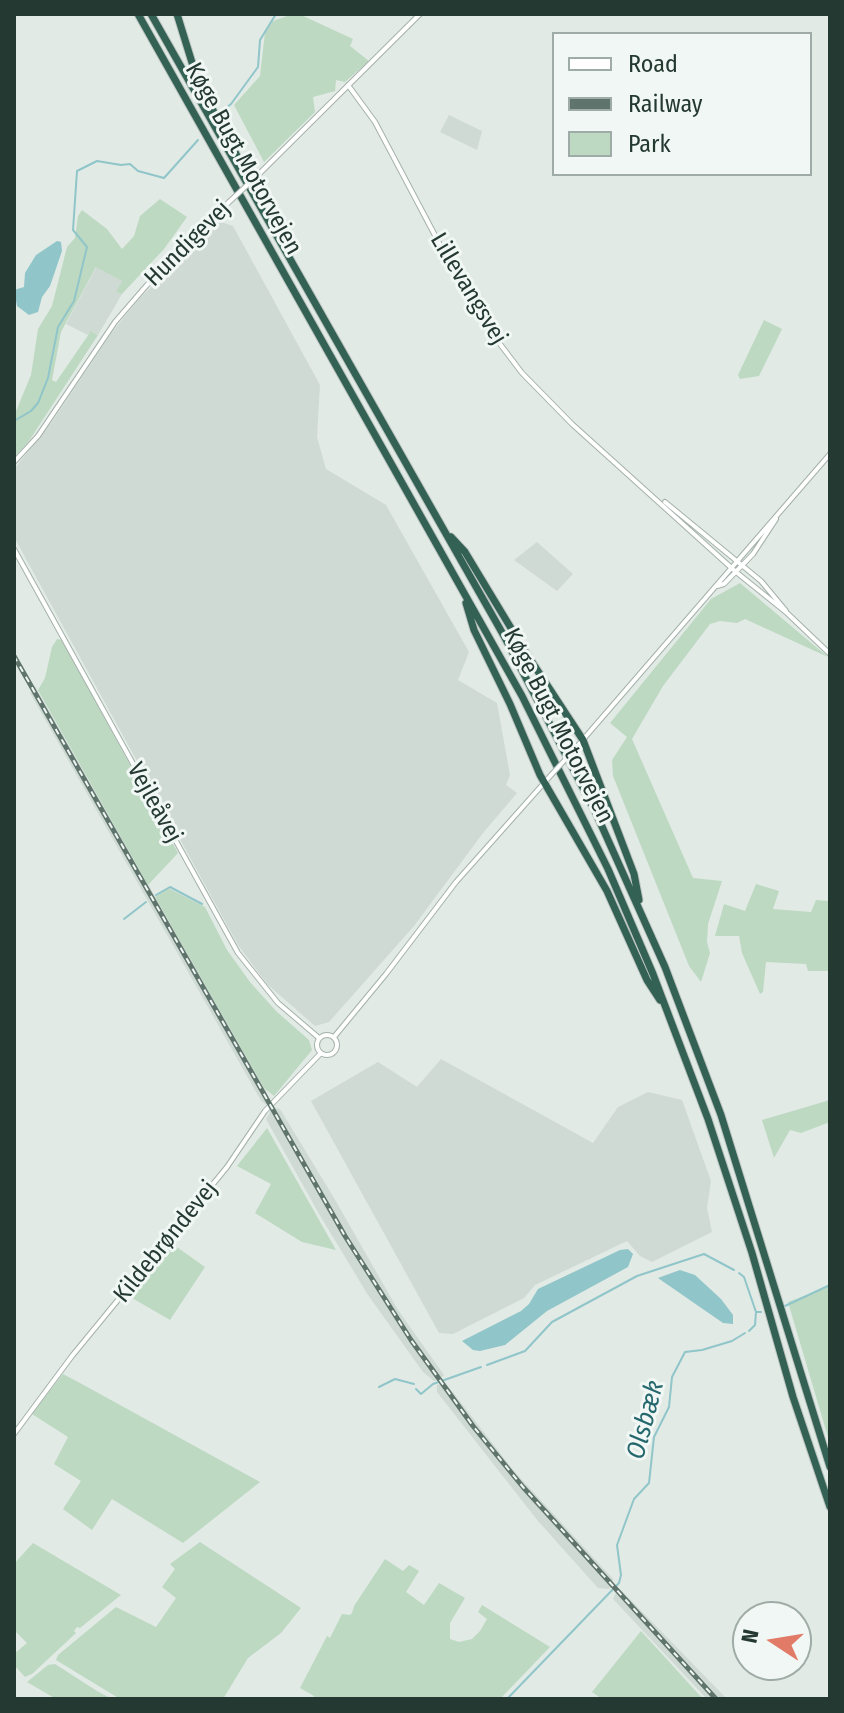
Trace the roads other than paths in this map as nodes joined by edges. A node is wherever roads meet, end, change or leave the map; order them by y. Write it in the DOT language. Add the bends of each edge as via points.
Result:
graph roads {
  1 [pos="138,14"];
  2 [pos="151,14"];
  3 [pos="177,14"];
  4 [pos="420,14"];
  5 [pos="348,85"];
  6 [pos="254,192"];
  7 [pos="830,454"];
  8 [pos="14,462"];
  9 [pos="657,499"];
  10 [pos="779,514"];
  11 [pos="444,530"];
  12 [pos="14,549"];
  13 [pos="736,560"];
  14 [pos="730,566"];
  15 [pos="743,566"];
  16 [pos="736,572"];
  17 [pos="715,587"];
  18 [pos="462,589"];
  19 [pos="787,613"];
  20 [pos="830,654"];
  21 [pos="583,740"];
  22 [pos="544,783"];
  23 [pos="642,914"];
  24 [pos="669,1013"];
  25 [pos="334,1037"];
  26 [pos="319,1038"];
  27 [pos="321,1053"];
  28 [pos="14,1434"];
  29 [pos="830,1467"];
  30 [pos="830,1507"];
  1 -- 18 [label="highway, Køge Bugt Motorvejen"];
  2 -- 6 [label="highway, Køge Bugt Motorvejen"];
  3 -- 6 [label="highway" via="198,82"];
  4 -- 5 [label="street, Hundigevej"];
  5 -- 8 [label="street, Hundigevej, bridge" via="147,285"];
  5 -- 9 [label="street, Lillevangsvej" via="375,122 475,311 508,356 551,404"];
  6 -- 11 [label="highway, Køge Bugt Motorvejen"];
  7 -- 10 [label="street"];
  9 -- 13 [label="street, Lillevangsvej"];
  9 -- 14 [label="street, Lillevangsvej"];
  10 -- 13 [label="street"];
  10 -- 15 [label="street"];
  11 -- 21 [label="highway" via="465,552"];
  11 -- 23 [label="highway, Køge Bugt Motorvejen" via="561,743"];
  12 -- 26 [label="street, Vejleåvej" via="238,953 278,1003"];
  13 -- 14 [label="street"];
  13 -- 15 [label="street, Lillevangsvej"];
  14 -- 16 [label="street, Lillevangsvej"];
  14 -- 17 [label="street"];
  15 -- 16 [label="street"];
  15 -- 19 [label="street, Lillevangsvej"];
  16 -- 17 [label="street"];
  16 -- 19 [label="street, Lillevangsvej"];
  17 -- 21 [label="street"];
  18 -- 22 [label="highway" via="474,630"];
  18 -- 24 [label="highway, Køge Bugt Motorvejen" via="584,818"];
  19 -- 20 [label="street, Lillevangsvej"];
  21 -- 22 [label="street, bridge"];
  21 -- 23 [label="highway" via="634,874"];
  22 -- 24 [label="highway"];
  22 -- 25 [label="street" via="456,882"];
  23 -- 29 [label="highway, Køge Bugt Motorvejen" via="721,1115"];
  24 -- 30 [label="highway, Køge Bugt Motorvejen" via="730,1184"];
  25 -- 26 [label="street"];
  25 -- 27 [label="street" via="334,1051"];
  26 -- 27 [label="street"];
  27 -- 28 [label="street, Kildebrøndevej" via="265,1111 227,1167"];
}
